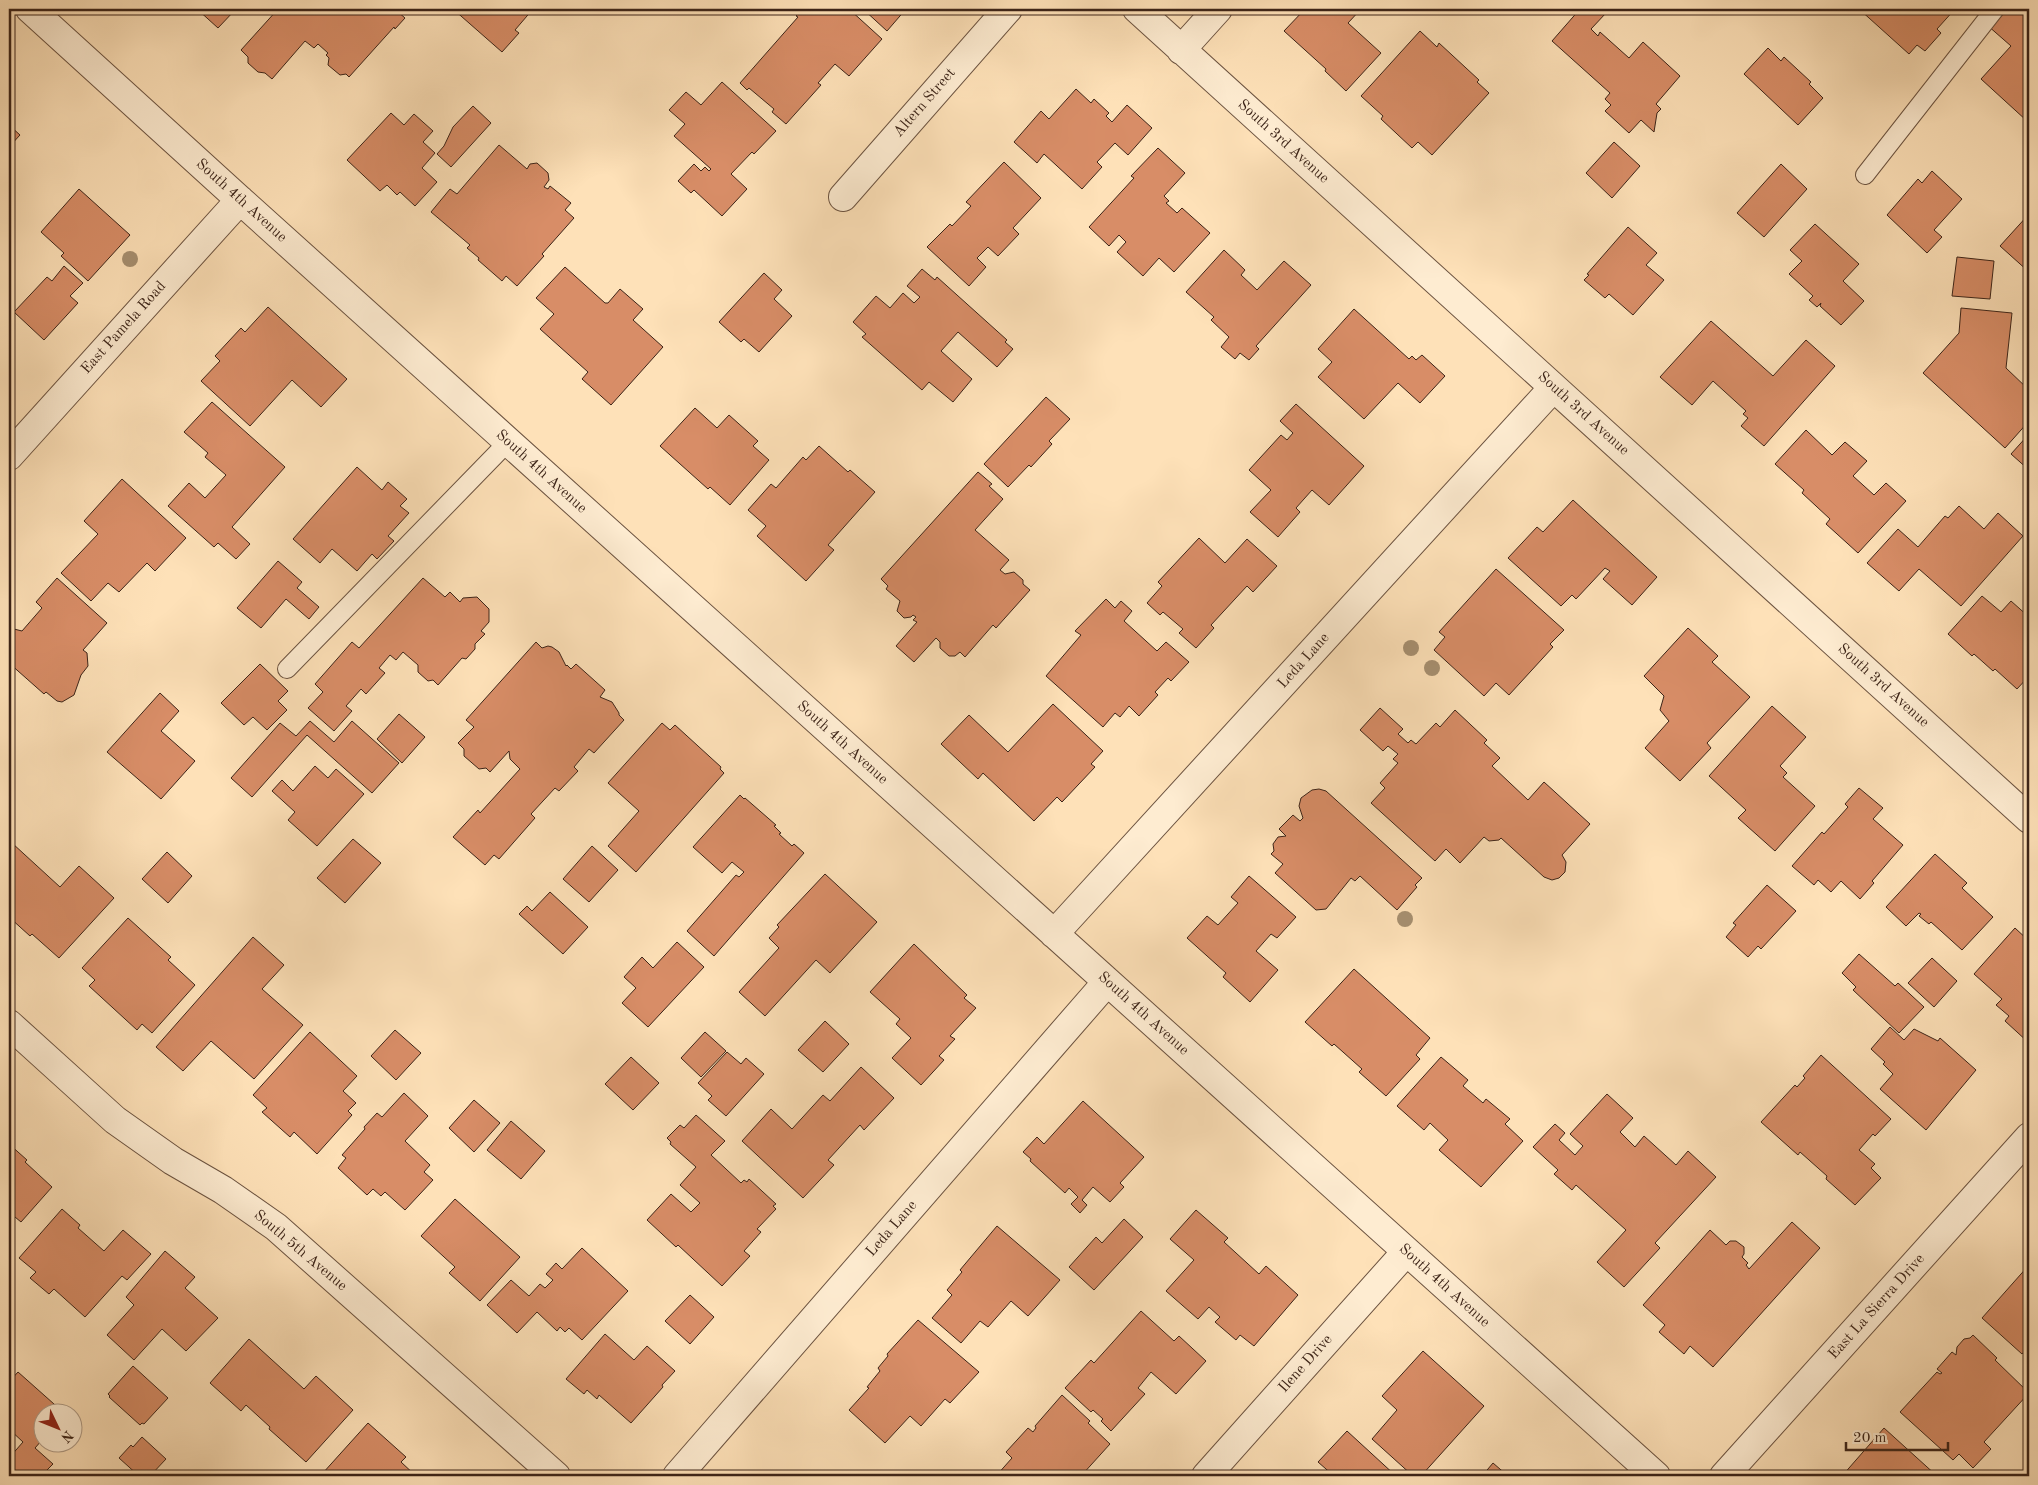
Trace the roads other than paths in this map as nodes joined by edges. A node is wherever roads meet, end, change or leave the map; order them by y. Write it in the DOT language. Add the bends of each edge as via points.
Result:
graph roads {
  1 [pos="30,9"];
  2 [pos="1008,9"];
  3 [pos="1137,9"];
  4 [pos="1218,9"];
  5 [pos="1995,9"];
  6 [pos="1182,50"];
  7 [pos="1865,175"];
  8 [pos="843,197"];
  9 [pos="240,200"];
  10 [pos="1553,388"];
  11 [pos="508,442"];
  12 [pos="9,456"];
  13 [pos="287,668"];
  14 [pos="2029,819"];
  15 [pos="1054,934"];
  16 [pos="1107,982"];
  17 [pos="9,1024"];
  18 [pos="2029,1137"];
  19 [pos="1406,1252"];
  20 [pos="556,1476"];
  21 [pos="677,1476"];
  22 [pos="1206,1476"];
  23 [pos="1656,1476"];
  24 [pos="1724,1476"];
  1 -- 9 [label="street, South 4th Avenue"];
  2 -- 8 [label="street, Altern Street"];
  3 -- 6 [label="street, South 3rd Avenue"];
  4 -- 6 [label="street"];
  5 -- 7 [label="lane"];
  6 -- 10 [label="street, South 3rd Avenue"];
  9 -- 11 [label="street, South 4th Avenue"];
  9 -- 12 [label="street, East Pamela Road"];
  10 -- 14 [label="street, South 3rd Avenue"];
  10 -- 15 [label="street, Leda Lane"];
  11 -- 13 [label="lane"];
  11 -- 15 [label="street, South 4th Avenue"];
  15 -- 16 [label="street, South 4th Avenue"];
  16 -- 19 [label="street, South 4th Avenue"];
  16 -- 21 [label="street, Leda Lane"];
  17 -- 20 [label="street, South 5th Avenue" via="115,1120 276,1227"];
  18 -- 24 [label="street, East La Sierra Drive"];
  19 -- 22 [label="street, Ilene Drive"];
  19 -- 23 [label="street, South 4th Avenue"];
}
